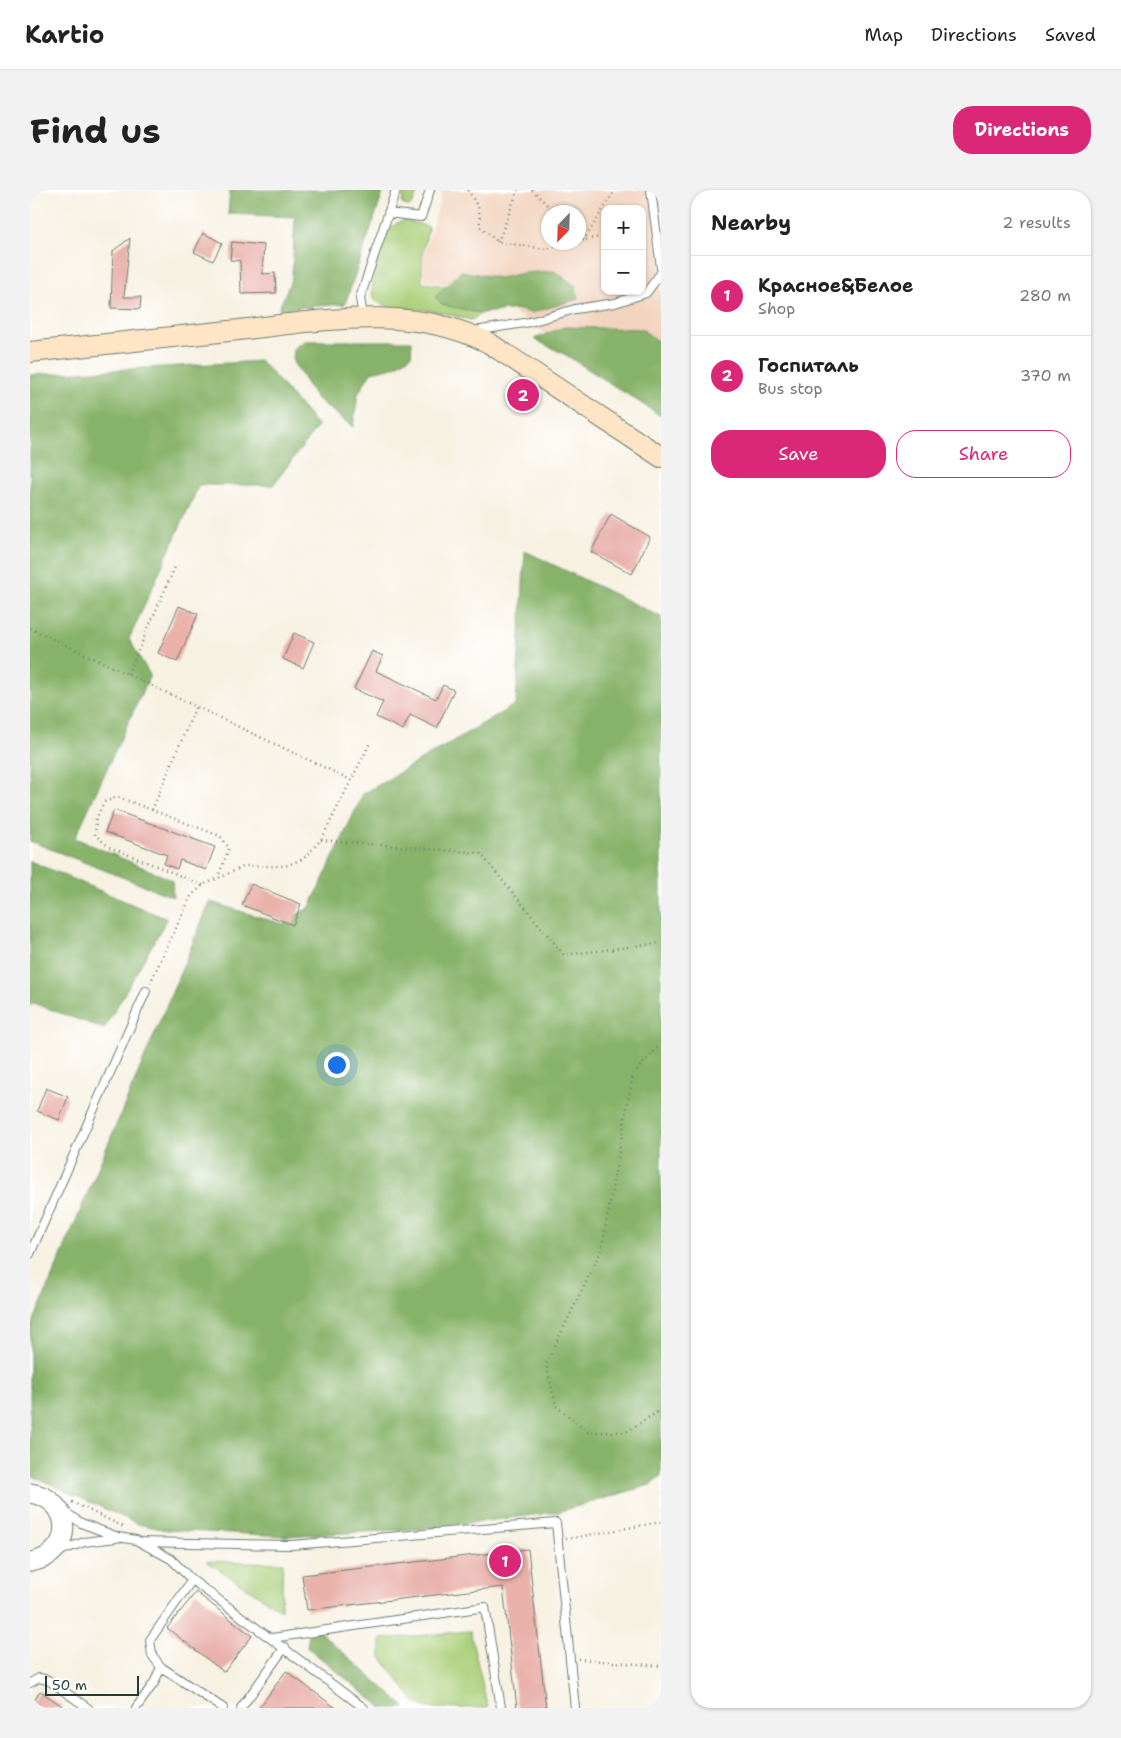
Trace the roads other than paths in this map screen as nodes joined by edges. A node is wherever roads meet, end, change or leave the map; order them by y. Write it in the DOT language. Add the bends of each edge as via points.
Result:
graph roads {
  1 [pos="396,190"];
  2 [pos="430,190"];
  3 [pos="651,190"];
  4 [pos="388,213"];
  5 [pos="661,268"];
  6 [pos="661,273"];
  7 [pos="364,317"];
  8 [pos="469,332"];
  9 [pos="30,352"];
  10 [pos="661,457"];
  11 [pos="146,991"];
  12 [pos="30,1254"];
  13 [pos="30,1493"];
  14 [pos="60,1502"];
  15 [pos="118,1538"];
  16 [pos="140,1542"];
  17 [pos="53,1554"];
  18 [pos="30,1562"];
  19 [pos="192,1580"];
  20 [pos="272,1638"];
  21 [pos="285,1647"];
  22 [pos="161,1666"];
  23 [pos="30,1683"];
  24 [pos="88,1708"];
  25 [pos="136,1708"];
  26 [pos="223,1708"];
  27 [pos="241,1708"];
  28 [pos="364,1708"];
  29 [pos="501,1708"];
  30 [pos="575,1708"];
  1 -- 4 [label="lane"];
  2 -- 4 [label="lane" via="421,217"];
  3 -- 5 [label="lane"];
  4 -- 7 [label="lane" via="360,298"];
  6 -- 8 [label="lane" via="646,293 630,298 530,322"];
  7 -- 8 [label="main road" via="444,324"];
  7 -- 9 [label="main road"];
  8 -- 10 [label="main road" via="516,359"];
  11 -- 12 [label="lane"];
  13 -- 14 [label="street"];
  14 -- 15 [label="lane" via="81,1524"];
  14 -- 17 [label="street" via="64,1525 62,1540"];
  15 -- 16 [label="lane"];
  15 -- 17 [label="lane" via="84,1542"];
  16 -- 19 [label="lane" via="171,1558"];
  16 -- 30 [label="lane" via="292,1545 556,1522"];
  17 -- 18 [label="street"];
  19 -- 20 [label="lane"];
  19 -- 22 [label="lane" via="150,1640 152,1655"];
  20 -- 21 [label="lane"];
  20 -- 29 [label="lane" via="485,1607"];
  21 -- 27 [label="lane"];
  21 -- 28 [label="lane"];
  22 -- 25 [label="lane" via="154,1683"];
  22 -- 26 [label="lane"];
  23 -- 24 [label="lane" via="40,1678 48,1680"];
}
